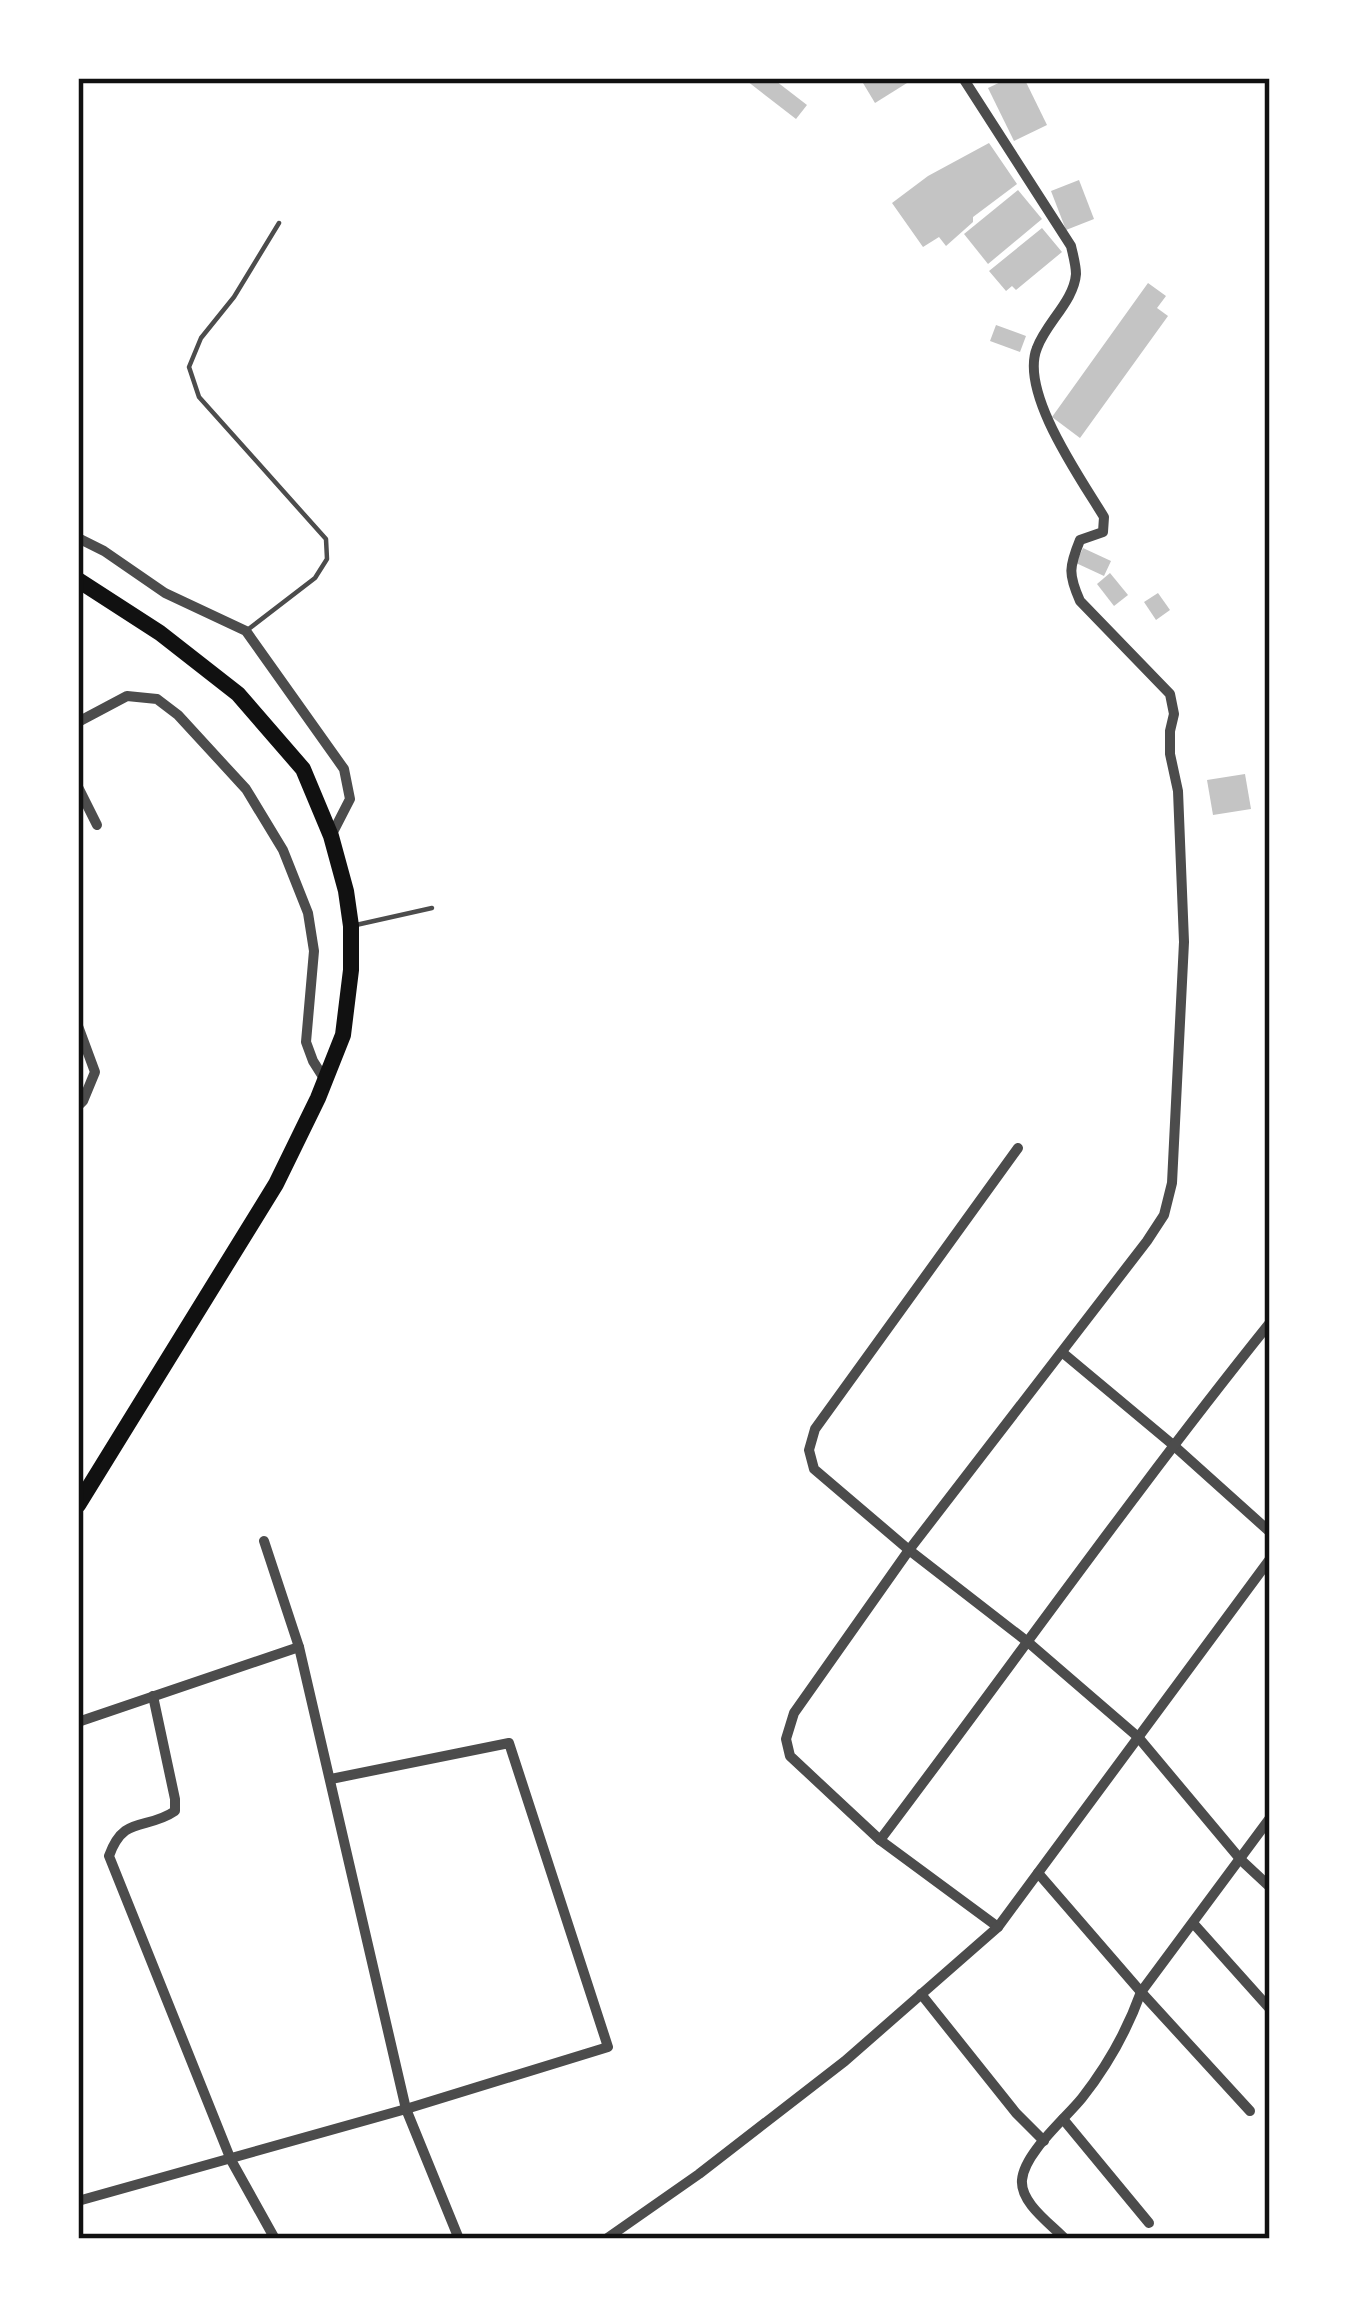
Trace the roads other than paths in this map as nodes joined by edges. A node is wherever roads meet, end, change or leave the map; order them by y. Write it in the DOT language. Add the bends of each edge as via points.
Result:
graph roads {
  1 [pos="963,78"];
  2 [pos="279,224"];
  3 [pos="78,538"];
  4 [pos="78,580"];
  5 [pos="245,632"];
  6 [pos="78,722"];
  7 [pos="78,788"];
  8 [pos="97,824"];
  9 [pos="331,836"];
  10 [pos="432,908"];
  11 [pos="351,926"];
  12 [pos="78,1026"];
  13 [pos="325,1080"];
  14 [pos="78,1106"];
  15 [pos="1018,1148"];
  16 [pos="1269,1324"];
  17 [pos="1063,1352"];
  18 [pos="1172,1444"];
  19 [pos="78,1505"];
  20 [pos="1270,1532"];
  21 [pos="264,1541"];
  22 [pos="909,1550"];
  23 [pos="1270,1559"];
  24 [pos="1029,1643"];
  25 [pos="299,1647"];
  26 [pos="153,1696"];
  27 [pos="78,1722"];
  28 [pos="1138,1737"];
  29 [pos="331,1779"];
  30 [pos="1270,1818"];
  31 [pos="880,1840"];
  32 [pos="1241,1860"];
  33 [pos="1037,1873"];
  34 [pos="1270,1887"];
  35 [pos="1193,1923"];
  36 [pos="998,1927"];
  37 [pos="1141,1992"];
  38 [pos="921,1994"];
  39 [pos="1270,2009"];
  40 [pos="406,2109"];
  41 [pos="1250,2111"];
  42 [pos="1063,2119"];
  43 [pos="1044,2141"];
  44 [pos="231,2160"];
  45 [pos="78,2200"];
  46 [pos="1149,2222"];
  47 [pos="275,2239"];
  48 [pos="459,2239"];
  49 [pos="606,2239"];
  50 [pos="1065,2239"];
  1 -- 17 [label="street" via="1071,246 1076,277 1035,350 1034,379 1051,429 1104,518 1103,532 1079,540 1072,584 1174,703 1170,754 1184,942 1172,1184 1164,1215"];
  2 -- 5 [label="lane" via="189,367 200,398 326,539 327,559 315,578"];
  3 -- 5 [label="street"];
  4 -- 9 [label="highway" via="238,694 303,769"];
  5 -- 9 [label="street" via="344,769 350,799"];
  6 -- 13 [label="street" via="127,696 157,699 246,789 283,850 308,914 314,951 306,1042"];
  7 -- 8 [label="street"];
  9 -- 11 [label="highway"];
  10 -- 11 [label="lane"];
  11 -- 13 [label="highway" via="343,1035"];
  12 -- 14 [label="street" via="95,1072"];
  13 -- 19 [label="highway" via="276,1184"];
  15 -- 22 [label="street" via="815,1429 809,1450 814,1469"];
  16 -- 18 [label="street"];
  17 -- 18 [label="street"];
  17 -- 22 [label="street"];
  18 -- 20 [label="street"];
  18 -- 24 [label="street"];
  21 -- 25 [label="street"];
  22 -- 24 [label="street"];
  22 -- 31 [label="street" via="794,1713 786,1739 790,1756"];
  23 -- 28 [label="street"];
  24 -- 28 [label="street"];
  24 -- 31 [label="street"];
  25 -- 26 [label="street"];
  25 -- 29 [label="street"];
  26 -- 27 [label="street"];
  26 -- 44 [label="street" via="175,1811 128,1826 109,1856"];
  28 -- 32 [label="street"];
  28 -- 33 [label="street"];
  29 -- 40 [label="street"];
  29 -- 40 [label="street" via="508,1743 608,2047"];
  30 -- 32 [label="street"];
  31 -- 36 [label="street"];
  32 -- 34 [label="street"];
  32 -- 35 [label="street"];
  33 -- 36 [label="street"];
  33 -- 37 [label="street"];
  35 -- 37 [label="street"];
  35 -- 39 [label="street"];
  36 -- 38 [label="street"];
  37 -- 41 [label="street"];
  37 -- 42 [label="street" via="1115,2051"];
  38 -- 43 [label="street"];
  38 -- 49 [label="street" via="827,2075"];
  40 -- 44 [label="street"];
  40 -- 48 [label="street"];
  42 -- 43 [label="street"];
  42 -- 46 [label="street"];
  43 -- 50 [label="street" via="1022,2180 1027,2199"];
  44 -- 45 [label="street"];
  44 -- 47 [label="street"];
}
